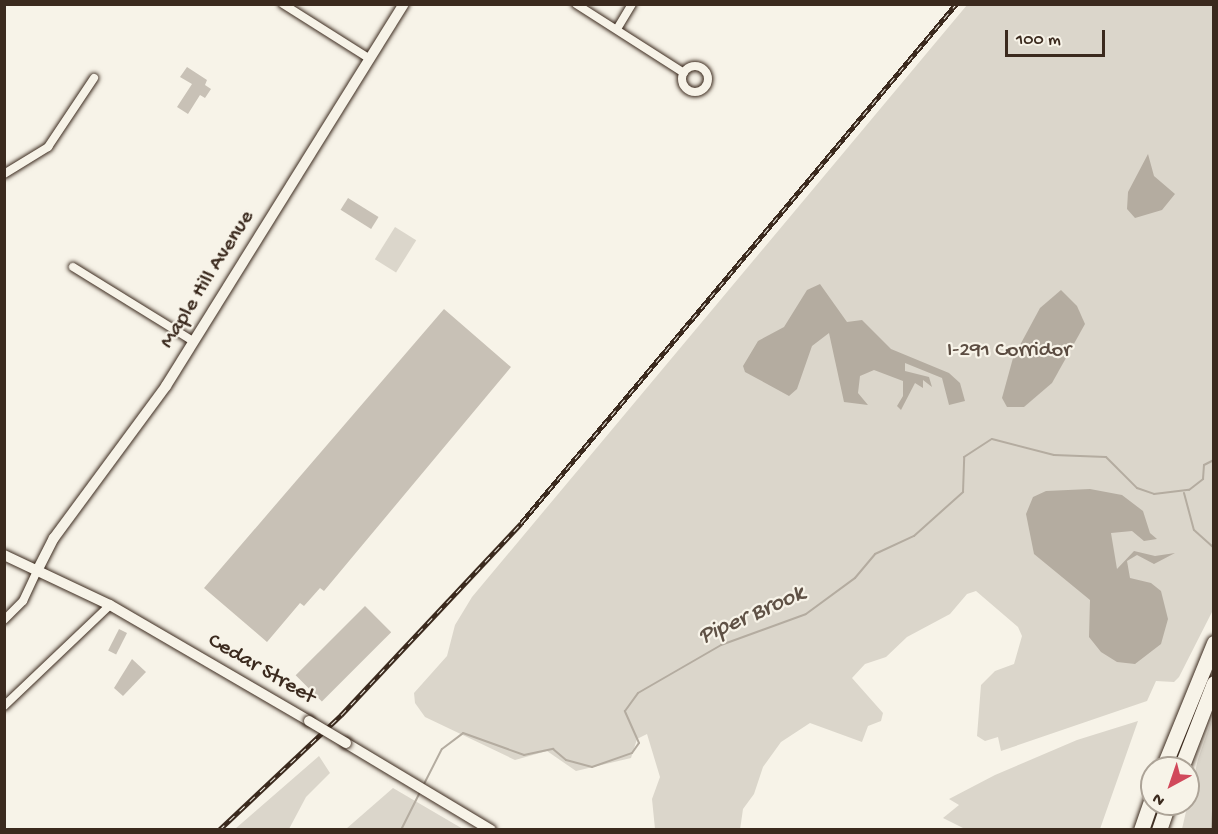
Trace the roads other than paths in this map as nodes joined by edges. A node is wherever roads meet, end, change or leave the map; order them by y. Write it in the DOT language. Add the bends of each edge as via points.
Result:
graph roads {
  1 [pos="283,4"];
  2 [pos="404,4"];
  3 [pos="576,4"];
  4 [pos="632,4"];
  5 [pos="617,29"];
  6 [pos="370,59"];
  7 [pos="684,73"];
  8 [pos="94,78"];
  9 [pos="4,174"];
  10 [pos="73,267"];
  11 [pos="193,341"];
  12 [pos="4,555"];
  13 [pos="38,571"];
  14 [pos="110,605"];
  15 [pos="4,620"];
  16 [pos="1214,643"];
  17 [pos="1214,683"];
  18 [pos="4,706"];
  19 [pos="1193,734"];
  20 [pos="1167,756"];
  21 [pos="1185,756"];
  22 [pos="1189,756"];
  23 [pos="491,830"];
  1 -- 6 [label="street"];
  2 -- 6 [label="street, Maple Hill Avenue"];
  3 -- 5 [label="street"];
  4 -- 5 [label="street"];
  5 -- 7 [label="street"];
  6 -- 11 [label="street, Maple Hill Avenue"];
  8 -- 9 [label="street" via="48,147"];
  10 -- 11 [label="street"];
  11 -- 13 [label="street, Maple Hill Avenue" via="54,538"];
  12 -- 13 [label="street, Cedar Street"];
  13 -- 14 [label="street, Cedar Street"];
  13 -- 15 [label="street" via="23,601"];
  14 -- 18 [label="street"];
  14 -- 23 [label="street, Cedar Street, bridge"];
  16 -- 20 [label="highway"];
  17 -- 19 [label="highway"];
  19 -- 21 [label="highway"];
  19 -- 22 [label="highway"];
}
